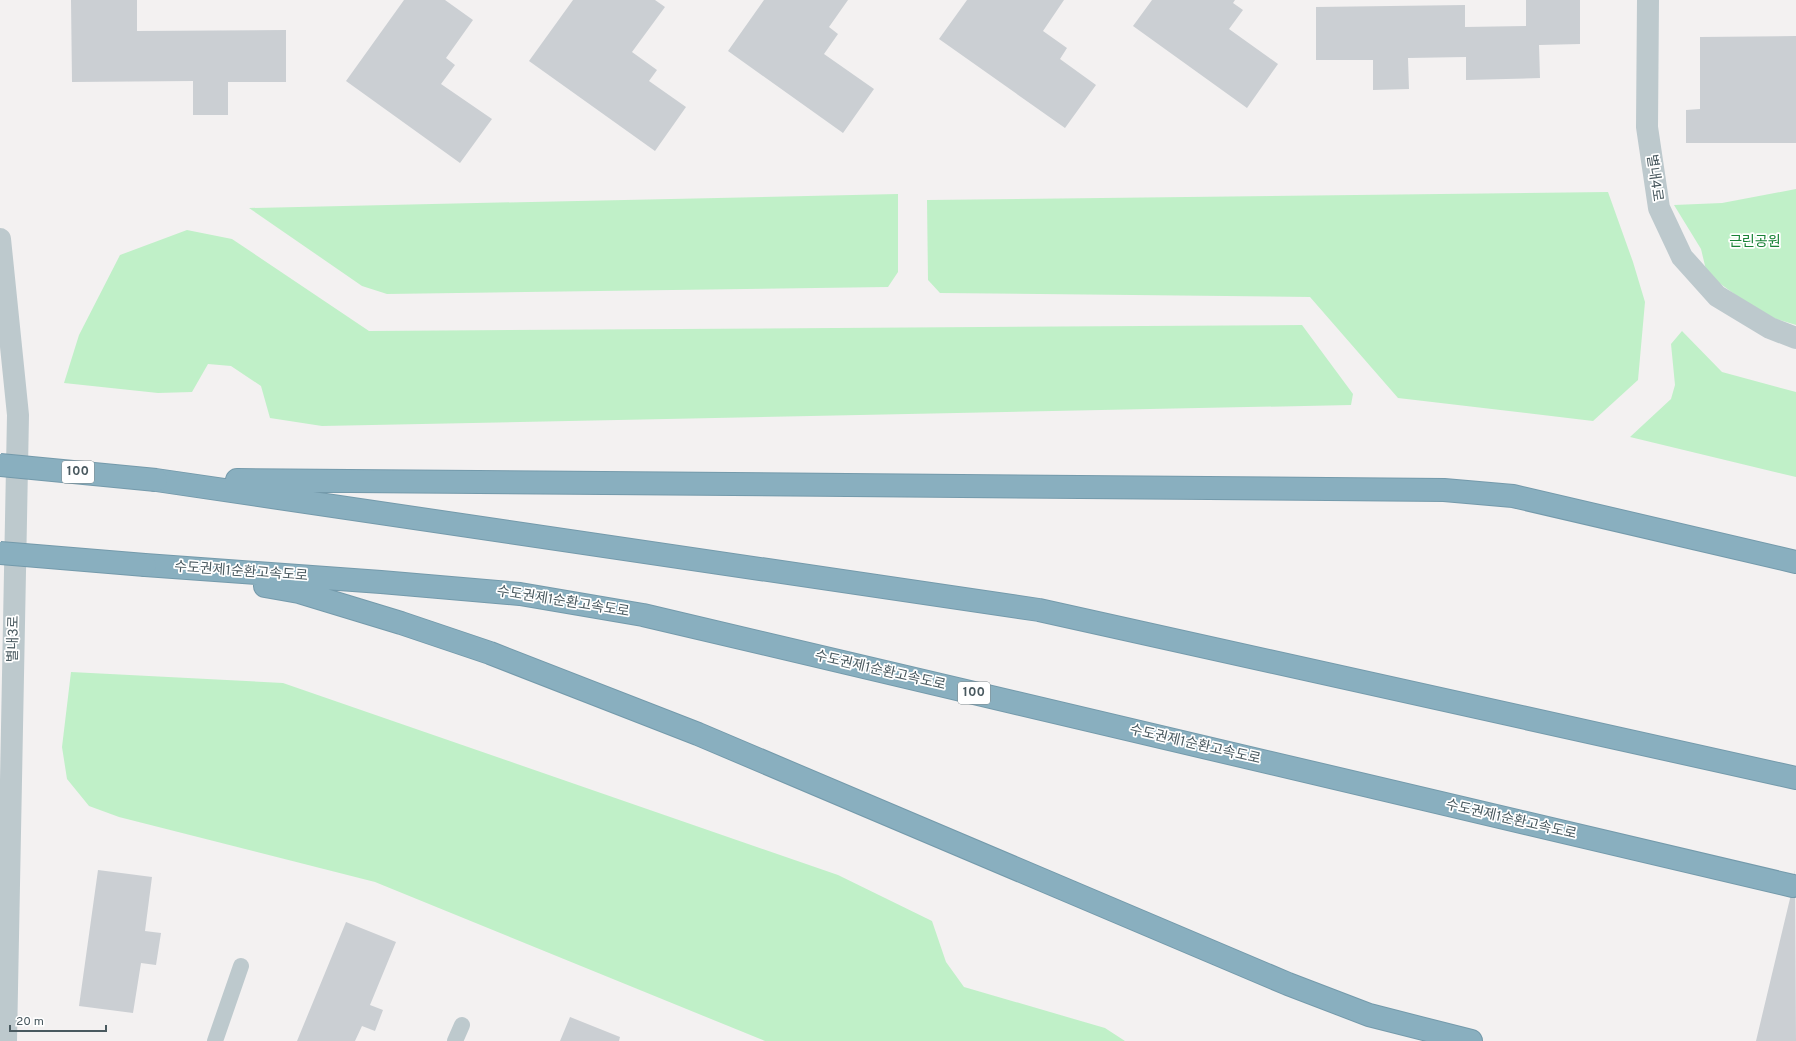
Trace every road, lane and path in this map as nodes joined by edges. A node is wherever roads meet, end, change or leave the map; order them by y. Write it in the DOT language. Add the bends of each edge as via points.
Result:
graph roads {
  1 [pos="1648,0"];
  2 [pos="0,239"];
  3 [pos="1796,338"];
  4 [pos="0,465"];
  5 [pos="156,480"];
  6 [pos="0,553"];
  7 [pos="1796,562"];
  8 [pos="145,565"];
  9 [pos="1796,778"];
  10 [pos="1793,886"];
  11 [pos="241,966"];
  12 [pos="462,1025"];
  13 [pos="6,1041"];
  14 [pos="215,1041"];
  15 [pos="455,1041"];
  16 [pos="1471,1041"];
  1 -- 3 [label="street, 별내4로" via="1647,127 1658,208 1682,257 1717,296 1770,328"];
  2 -- 13 [label="street, 별내3로" via="18,415"];
  4 -- 5 [label="highway, 100, bridge"];
  5 -- 7 [label="highway" via="1444,490 1513,496"];
  5 -- 9 [label="highway, 100" via="1039,610"];
  6 -- 8 [label="highway, 수도권제1순환고속도로 / 100, bridge"];
  8 -- 10 [label="highway, 수도권제1순환고속도로 / 100" via="520,594 643,615"];
  8 -- 16 [label="highway" via="299,592 490,653 705,737 1288,984 1369,1015"];
  11 -- 14 [label="lane"];
  12 -- 15 [label="lane"];
}
